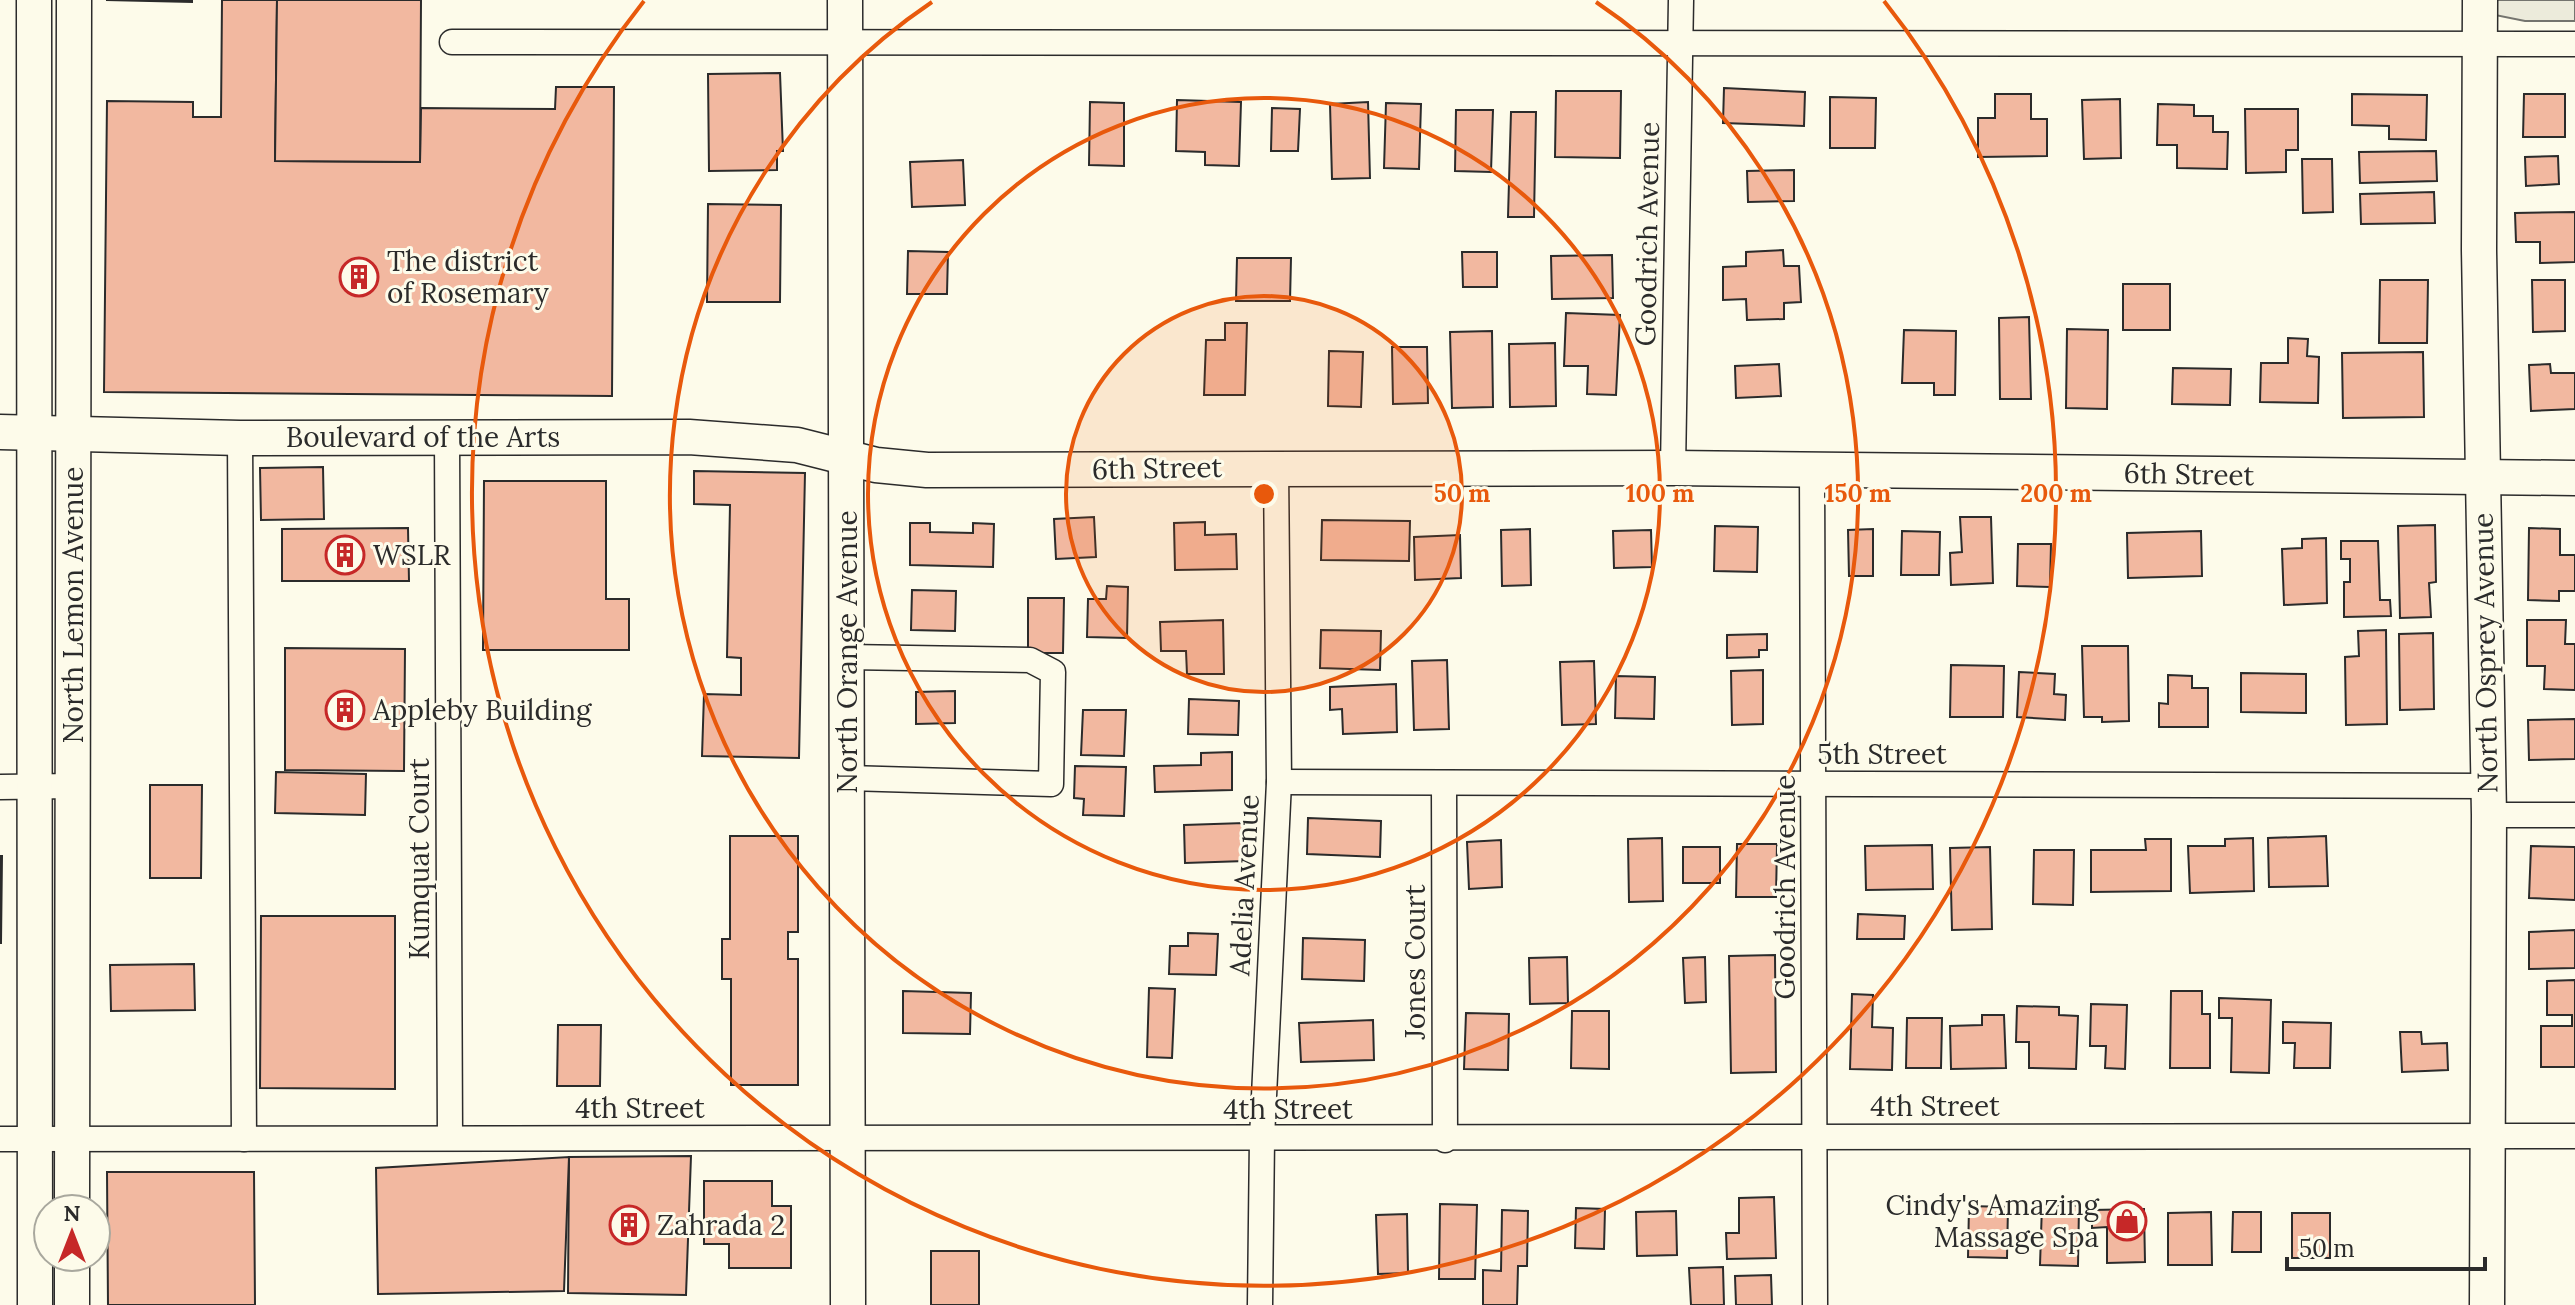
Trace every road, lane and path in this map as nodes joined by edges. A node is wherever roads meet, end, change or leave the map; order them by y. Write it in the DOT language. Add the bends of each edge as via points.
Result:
graph roads {
  1 [pos="34,0"];
  2 [pos="74,0"];
  3 [pos="845,0"];
  4 [pos="1681,0"];
  5 [pos="2480,0"];
  6 [pos="452,42"];
  7 [pos="845,43"];
  8 [pos="2480,44"];
  9 [pos="2575,44"];
  10 [pos="1681,45"];
  11 [pos="0,432"];
  12 [pos="36,433"];
  13 [pos="74,434"];
  14 [pos="447,435"];
  15 [pos="240,438"];
  16 [pos="845,458"];
  17 [pos="1276,467"];
  18 [pos="1673,468"];
  19 [pos="1812,470"];
  20 [pos="2482,477"];
  21 [pos="2575,478"];
  22 [pos="847,657"];
  23 [pos="848,778"];
  24 [pos="1279,782"];
  25 [pos="1444,784"];
  26 [pos="1815,784"];
  27 [pos="73,786"];
  28 [pos="0,787"];
  29 [pos="36,787"];
  30 [pos="2487,801"];
  31 [pos="2575,815"];
  32 [pos="1814,1136"];
  33 [pos="2489,1136"];
  34 [pos="2575,1136"];
  35 [pos="450,1138"];
  36 [pos="1262,1138"];
  37 [pos="0,1139"];
  38 [pos="37,1139"];
  39 [pos="72,1139"];
  40 [pos="244,1139"];
  41 [pos="848,1139"];
  42 [pos="1445,1140"];
  43 [pos="72,1193"];
  44 [pos="72,1273"];
  45 [pos="35,1305"];
  46 [pos="72,1305"];
  47 [pos="848,1305"];
  48 [pos="1260,1305"];
  49 [pos="1815,1305"];
  50 [pos="2487,1305"];
  1 -- 12 [label="street"];
  2 -- 13 [label="street, North Lemon Avenue"];
  3 -- 7 [label="street, North Orange Avenue"];
  4 -- 10 [label="street, Goodrich Avenue"];
  5 -- 8 [label="street, North Osprey Avenue"];
  6 -- 7 [label="street"];
  7 -- 10 [label="street"];
  7 -- 16 [label="street, North Orange Avenue"];
  8 -- 9 [label="street"];
  8 -- 10 [label="street"];
  8 -- 20 [label="street, North Osprey Avenue"];
  10 -- 18 [label="street, Goodrich Avenue"];
  11 -- 12 [label="street, Boulevard of the Arts"];
  12 -- 13 [label="street, Boulevard of the Arts"];
  12 -- 29 [label="street"];
  13 -- 15 [label="street, Boulevard of the Arts"];
  13 -- 27 [label="street, North Lemon Avenue"];
  14 -- 15 [label="street, Boulevard of the Arts"];
  14 -- 16 [label="street, Boulevard of the Arts" via="689,437 787,444"];
  14 -- 35 [label="street, Kumquat Court"];
  15 -- 40 [label="street"];
  16 -- 17 [label="street, 6th Street" via="927,470"];
  16 -- 22 [label="street, North Orange Avenue"];
  17 -- 18 [label="street, 6th Street"];
  17 -- 24 [label="street, Adelia Avenue"];
  18 -- 19 [label="street, 6th Street"];
  19 -- 20 [label="street, 6th Street"];
  19 -- 26 [label="street, Goodrich Avenue"];
  20 -- 21 [label="street, 6th Street"];
  20 -- 30 [label="street, North Osprey Avenue"];
  22 -- 23 [label="street, North Orange Avenue"];
  22 -- 23 [label="street" via="1030,660 1053,672 1051,784"];
  23 -- 41 [label="street, North Orange Avenue"];
  24 -- 25 [label="street, 5th Street"];
  24 -- 36 [label="street, Adelia Avenue"];
  25 -- 26 [label="street, 5th Street"];
  25 -- 42 [label="street, Jones Court"];
  26 -- 30 [label="street, 5th Street"];
  26 -- 32 [label="street, Goodrich Avenue"];
  27 -- 29 [label="street"];
  27 -- 39 [label="street, North Lemon Avenue"];
  28 -- 29 [label="street"];
  29 -- 38 [label="street"];
  30 -- 31 [label="street, 5th Street"];
  30 -- 33 [label="street, North Osprey Avenue"];
  32 -- 33 [label="street, 4th Street"];
  32 -- 42 [label="street, 4th Street"];
  32 -- 49 [label="street, Goodrich Avenue"];
  33 -- 34 [label="street, 4th Street"];
  33 -- 50 [label="street, North Osprey Avenue"];
  35 -- 40 [label="street, 4th Street"];
  35 -- 41 [label="street, 4th Street"];
  36 -- 41 [label="street, 4th Street"];
  36 -- 42 [label="street, 4th Street"];
  36 -- 48 [label="street, Adelia Avenue"];
  37 -- 38 [label="street, 4th Street"];
  38 -- 39 [label="street, 4th Street"];
  38 -- 45 [label="street"];
  39 -- 40 [label="street, 4th Street"];
  39 -- 43 [label="street, North Lemon Avenue"];
  41 -- 47 [label="street, North Orange Avenue"];
  44 -- 46 [label="street"];
}
